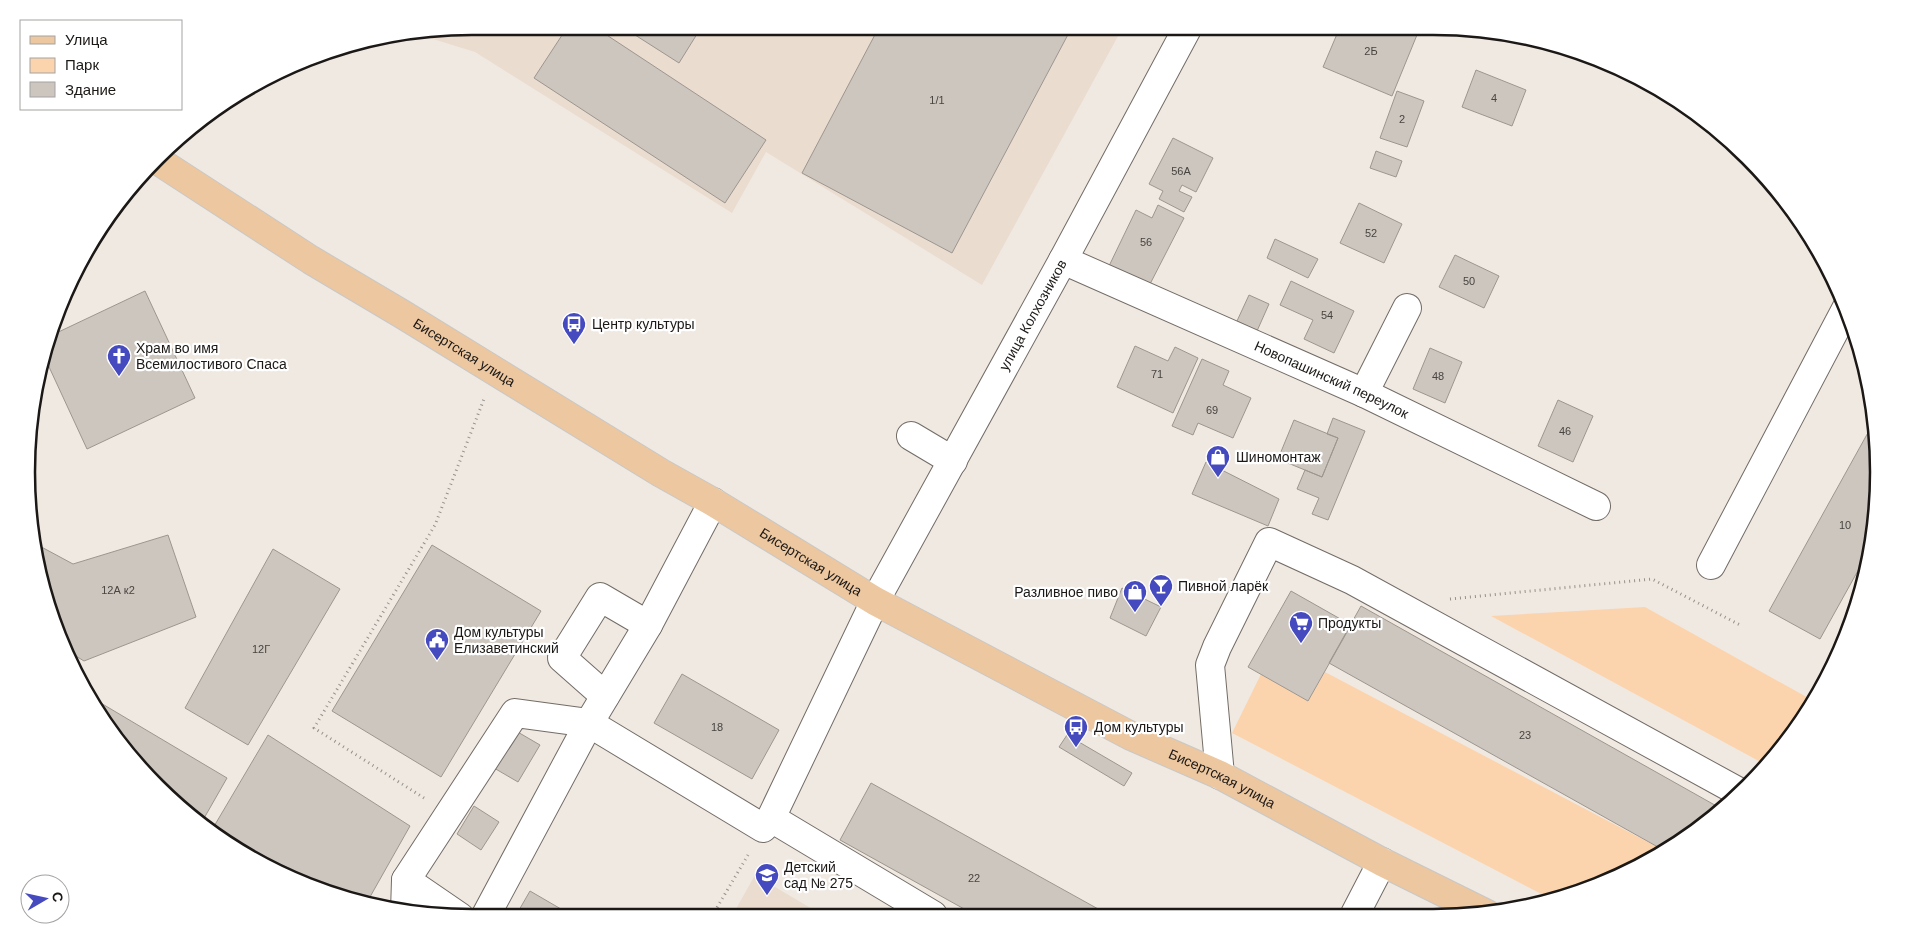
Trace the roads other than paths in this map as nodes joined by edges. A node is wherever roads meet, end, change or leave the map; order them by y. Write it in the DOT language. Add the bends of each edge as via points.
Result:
graph roads {
  1 [pos="1184,35"];
  2 [pos="162,164"];
  3 [pos="1063,260"];
  4 [pos="1407,308"];
  5 [pos="1841,317"];
  6 [pos="1364,393"];
  7 [pos="911,436"];
  8 [pos="952,461"];
  9 [pos="713,502"];
  10 [pos="1596,506"];
  11 [pos="1711,564"];
  12 [pos="875,600"];
  13 [pos="648,625"];
  14 [pos="605,696"];
  15 [pos="589,723"];
  16 [pos="1220,775"];
  17 [pos="1733,789"];
  18 [pos="767,823"];
  19 [pos="1382,862"];
  20 [pos="406,880"];
  21 [pos="405,904"];
  22 [pos="1473,907"];
  23 [pos="447,908"];
  24 [pos="489,909"];
  25 [pos="921,909"];
  26 [pos="1358,909"];
  1 -- 3 [label="street, улица Колхозников"];
  2 -- 9 [label="main road, Бисертская улица" via="311,260"];
  3 -- 6 [label="street, Новопашинский переулок"];
  3 -- 8 [label="street, улица Колхозников"];
  4 -- 6 [label="street"];
  5 -- 11 [label="street"];
  6 -- 10 [label="street, Новопашинский переулок"];
  7 -- 8 [label="street"];
  8 -- 12 [label="street, улица Колхозников"];
  9 -- 12 [label="main road, Бисертская улица"];
  9 -- 13 [label="street"];
  12 -- 16 [label="main road, Бисертская улица" via="1131,736"];
  12 -- 18 [label="street, улица Колхозников"];
  13 -- 14 [label="street"];
  13 -- 14 [label="street" via="600,597 562,658"];
  14 -- 15 [label="street"];
  15 -- 18 [label="street"];
  15 -- 20 [label="street" via="515,713"];
  15 -- 24 [label="street"];
  16 -- 17 [label="street" via="1210,665 1269,542 1352,580"];
  16 -- 19 [label="main road, Бисертская улица"];
  18 -- 25 [label="street"];
  19 -- 22 [label="main road, Бисертская улица"];
  19 -- 26 [label="street"];
  20 -- 21 [label="street"];
  20 -- 23 [label="street"];
}
